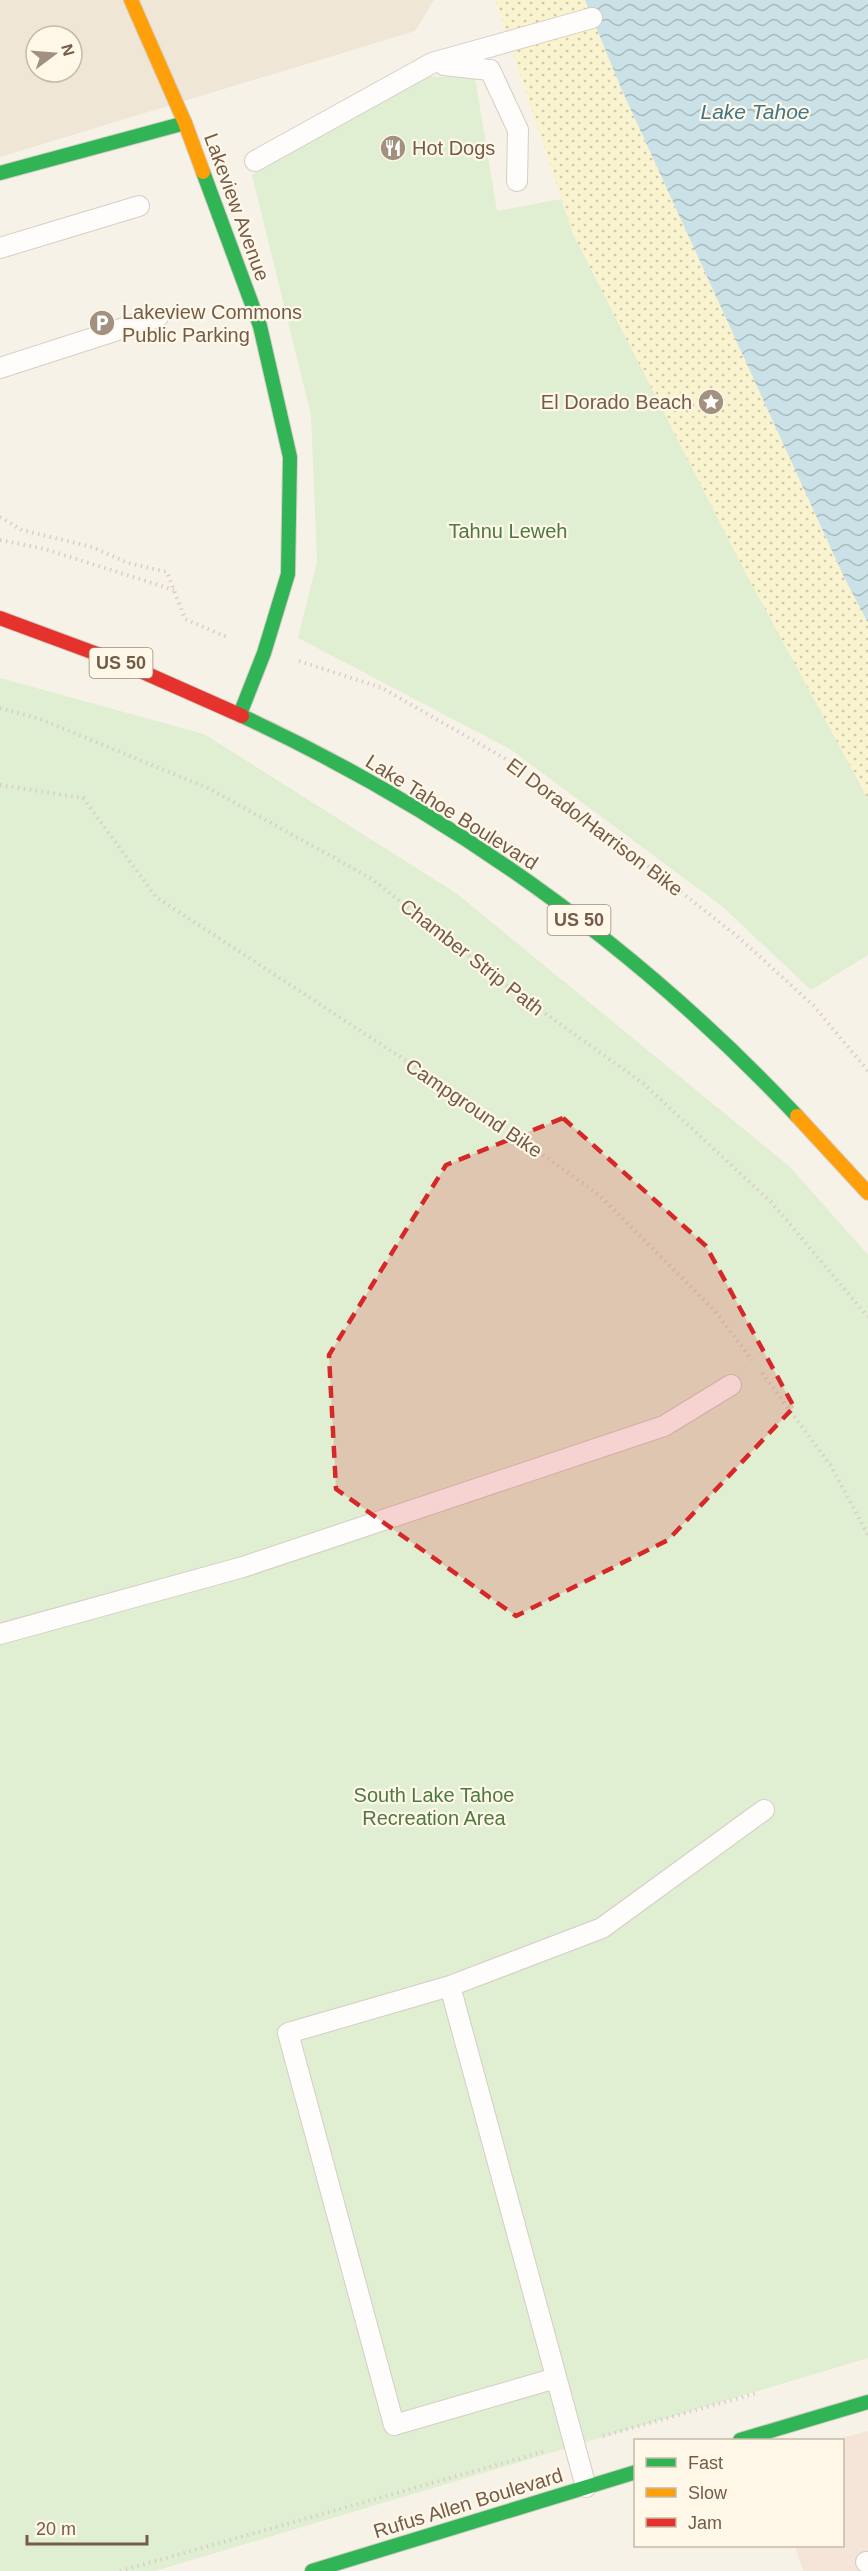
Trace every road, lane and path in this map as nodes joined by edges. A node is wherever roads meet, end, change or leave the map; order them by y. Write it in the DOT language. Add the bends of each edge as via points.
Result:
graph roads {
  1 [pos="131,0"];
  2 [pos="592,18"];
  3 [pos="432,63"];
  4 [pos="185,123"];
  5 [pos="255,161"];
  6 [pos="0,173"];
  7 [pos="516,181"];
  8 [pos="139,206"];
  9 [pos="0,248"];
  10 [pos="158,317"];
  11 [pos="0,368"];
  12 [pos="0,517"];
  13 [pos="0,540"];
  14 [pos="174,590"];
  15 [pos="0,618"];
  16 [pos="264,653"];
  17 [pos="0,708"];
  18 [pos="240,714"];
  19 [pos="0,784"];
  20 [pos="868,1071"];
  21 [pos="868,1193"];
  22 [pos="868,1317"];
  23 [pos="731,1385"];
  24 [pos="868,1535"];
  25 [pos="0,1634"];
  26 [pos="764,1810"];
  27 [pos="450,1986"];
  28 [pos="556,2378"];
  29 [pos="766,2390"];
  30 [pos="868,2402"];
  31 [pos="743,2439"];
  32 [pos="573,2444"];
  33 [pos="634,2473"];
  34 [pos="586,2487"];
  35 [pos="120,2571"];
  36 [pos="312,2571"];
  1 -- 4 [label="main road, Lakeview Avenue"];
  2 -- 3 [label="lane"];
  3 -- 5 [label="lane"];
  3 -- 7 [label="lane" via="490,70 518,130"];
  4 -- 6 [label="main road"];
  4 -- 16 [label="main road, Lakeview Avenue" via="260,326 290,457 288,574"];
  8 -- 9 [label="lane"];
  10 -- 11 [label="lane"];
  12 -- 14 [label="path, El Dorado/Harrison Bike" via="22,530 92,547 128,563 167,572"];
  13 -- 14 [label="path" via="45,549"];
  14 -- 16 [label="path, El Dorado/Harrison Bike" via="185,619"];
  15 -- 18 [label="main road, Lake Tahoe Boulevard / US 50" via="157,677"];
  16 -- 18 [label="main road, Lakeview Avenue"];
  16 -- 20 [label="path, El Dorado/Harrison Bike" via="382,688 527,771 737,936 814,1006"];
  17 -- 22 [label="path, Chamber Strip Path" via="40,719 208,788 372,879 507,986 644,1084 772,1203"];
  18 -- 21 [label="main road, Lake Tahoe Boulevard / US 50" via="423,814 557,903 668,992 725,1044"];
  19 -- 24 [label="path, Campground Bike" via="82,798 156,897 469,1102 599,1195 715,1311 831,1466"];
  23 -- 25 [label="lane" via="664,1426 243,1567"];
  26 -- 27 [label="lane" via="602,1929"];
  27 -- 28 [label="lane"];
  27 -- 28 [label="lane" via="288,2033 394,2425"];
  28 -- 32 [label="lane"];
  29 -- 32 [label="path"];
  30 -- 31 [label="main road"];
  32 -- 34 [label="lane"];
  32 -- 35 [label="path"];
  33 -- 34 [label="main road, Rufus Allen Boulevard"];
  34 -- 36 [label="main road, Rufus Allen Boulevard"];
}
